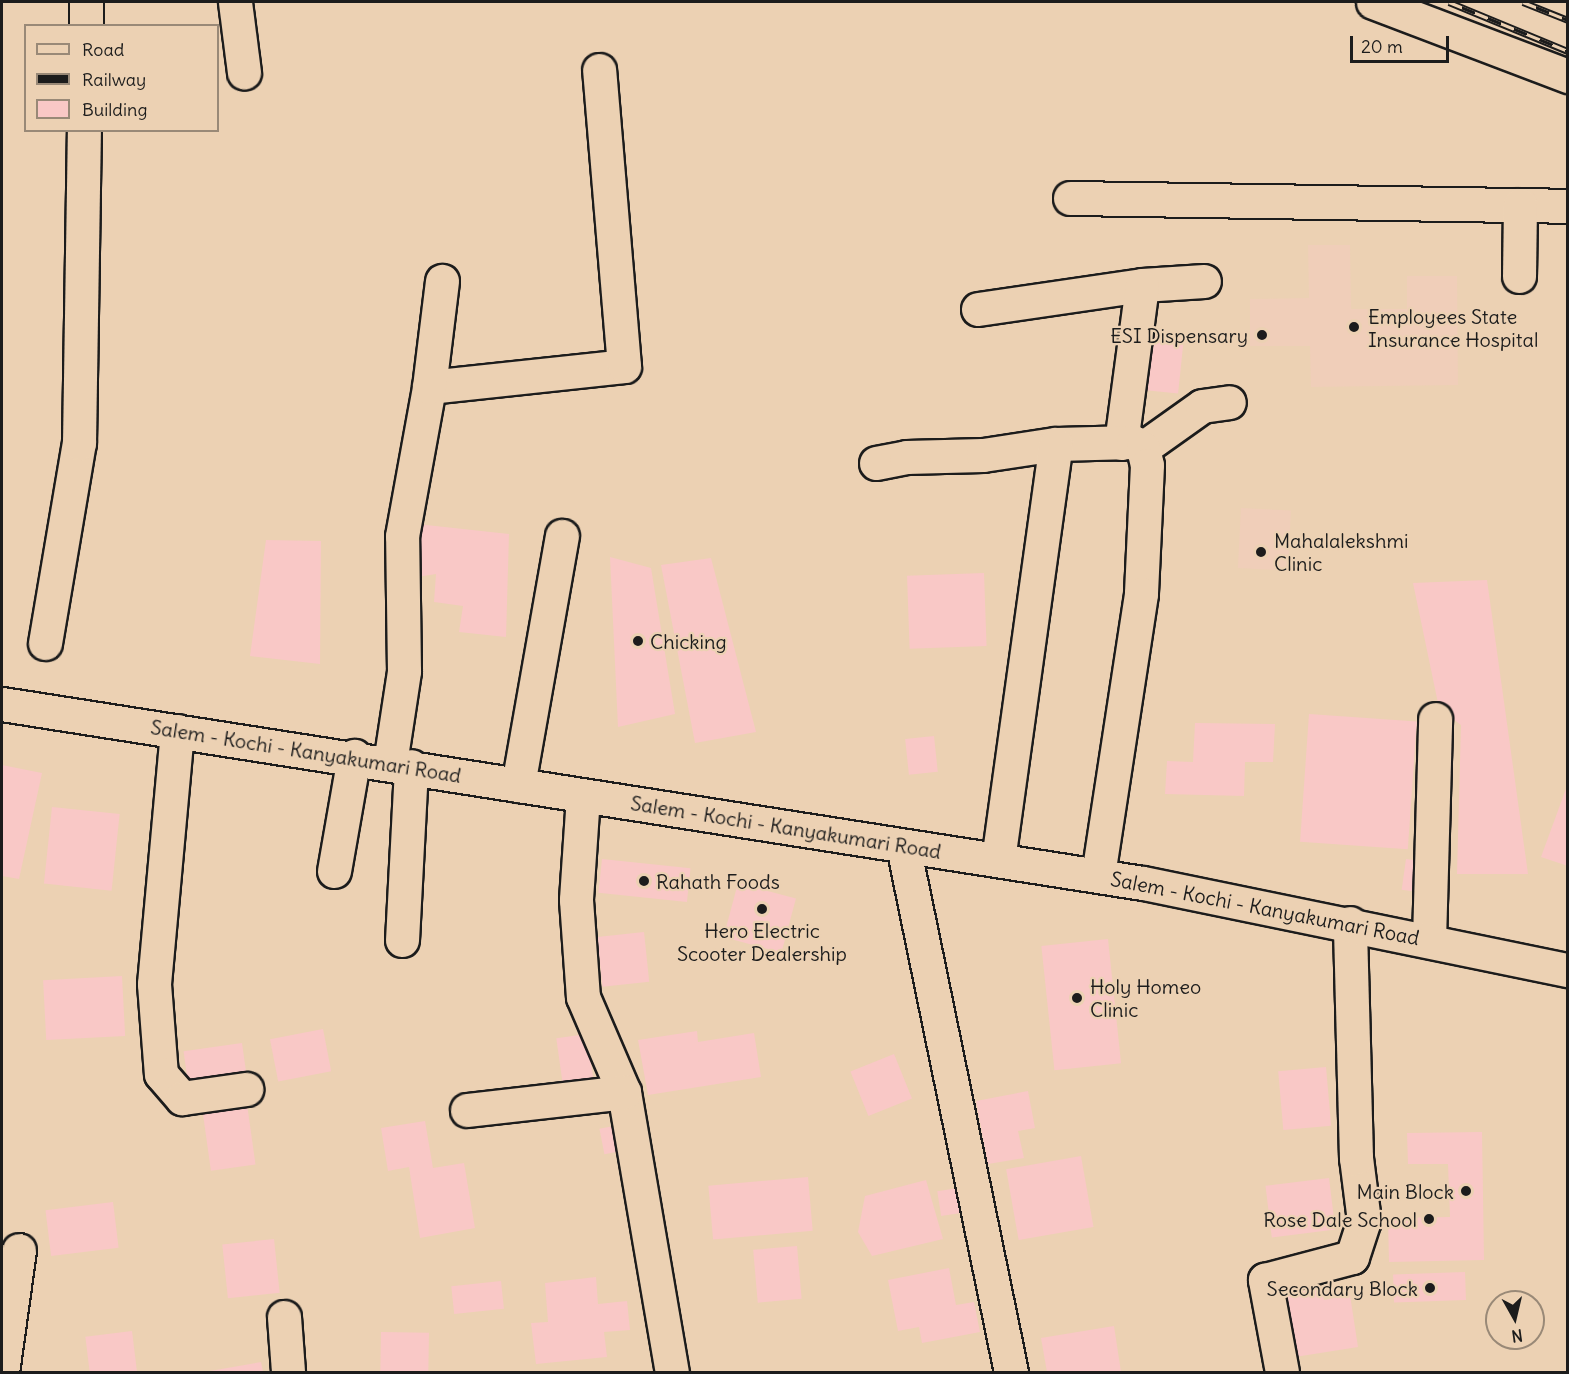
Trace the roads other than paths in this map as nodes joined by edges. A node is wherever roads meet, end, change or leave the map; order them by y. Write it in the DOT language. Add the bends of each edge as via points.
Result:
graph roads {
  1 [pos="86,2"];
  2 [pos="235,2"];
  3 [pos="1373,2"];
  4 [pos="86,24"];
  5 [pos="599,70"];
  6 [pos="244,72"];
  7 [pos="1568,76"];
  8 [pos="84,132"];
  9 [pos="1070,198"];
  10 [pos="1520,205"];
  11 [pos="1568,206"];
  12 [pos="1519,276"];
  13 [pos="442,281"];
  14 [pos="1204,281"];
  15 [pos="1142,285"];
  16 [pos="978,309"];
  17 [pos="429,387"];
  18 [pos="1229,402"];
  19 [pos="1056,444"];
  20 [pos="1132,445"];
  21 [pos="876,463"];
  22 [pos="562,536"];
  23 [pos="45,643"];
  24 [pos="2,704"];
  25 [pos="1435,719"];
  26 [pos="177,731"];
  27 [pos="354,756"];
  28 [pos="401,764"];
  29 [pos="518,785"];
  30 [pos="583,796"];
  31 [pos="903,846"];
  32 [pos="998,860"];
  33 [pos="334,871"];
  34 [pos="1098,876"];
  35 [pos="1350,923"];
  36 [pos="402,940"];
  37 [pos="1429,940"];
  38 [pos="1568,970"];
  39 [pos="246,1089"];
  40 [pos="624,1092"];
  41 [pos="468,1110"];
  42 [pos="19,1250"];
  43 [pos="284,1317"];
  44 [pos="2,1372"];
  45 [pos="288,1372"];
  46 [pos="672,1372"];
  47 [pos="1011,1372"];
  48 [pos="1282,1372"];
  1 -- 4 [label="street"];
  2 -- 6 [label="street"];
  3 -- 7 [label="street"];
  5 -- 17 [label="street" via="624,366"];
  8 -- 23 [label="street" via="79,443"];
  9 -- 10 [label="street"];
  10 -- 11 [label="street"];
  10 -- 12 [label="street"];
  13 -- 17 [label="street"];
  14 -- 15 [label="street"];
  15 -- 16 [label="street"];
  15 -- 20 [label="street"];
  17 -- 28 [label="street" via="402,536"];
  18 -- 20 [label="street" via="1202,406"];
  19 -- 20 [label="street"];
  19 -- 21 [label="street" via="983,455 906,457"];
  19 -- 32 [label="street"];
  20 -- 34 [label="street" via="1147,465 1141,594"];
  22 -- 29 [label="street"];
  24 -- 26 [label="street, Salem - Kochi - Kanyakumari Road"];
  25 -- 37 [label="street"];
  26 -- 27 [label="street, Salem - Kochi - Kanyakumari Road"];
  26 -- 39 [label="street" via="154,984 161,1074 182,1098"];
  27 -- 28 [label="street, Salem - Kochi - Kanyakumari Road"];
  27 -- 33 [label="street"];
  28 -- 29 [label="street, Salem - Kochi - Kanyakumari Road"];
  28 -- 36 [label="street"];
  29 -- 30 [label="street, Salem - Kochi - Kanyakumari Road"];
  30 -- 31 [label="street, Salem - Kochi - Kanyakumari Road"];
  30 -- 40 [label="street" via="576,900 583,997"];
  31 -- 32 [label="street, Salem - Kochi - Kanyakumari Road"];
  31 -- 47 [label="street"];
  32 -- 34 [label="street, Salem - Kochi - Kanyakumari Road"];
  34 -- 35 [label="street, Salem - Kochi - Kanyakumari Road"];
  35 -- 37 [label="street, Salem - Kochi - Kanyakumari Road"];
  35 -- 48 [label="street" via="1356,1158 1364,1221 1352,1257 1265,1280"];
  37 -- 38 [label="street, Salem - Kochi - Kanyakumari Road"];
  40 -- 41 [label="street"];
  40 -- 46 [label="street"];
  42 -- 44 [label="street"];
  43 -- 45 [label="street"];
}
